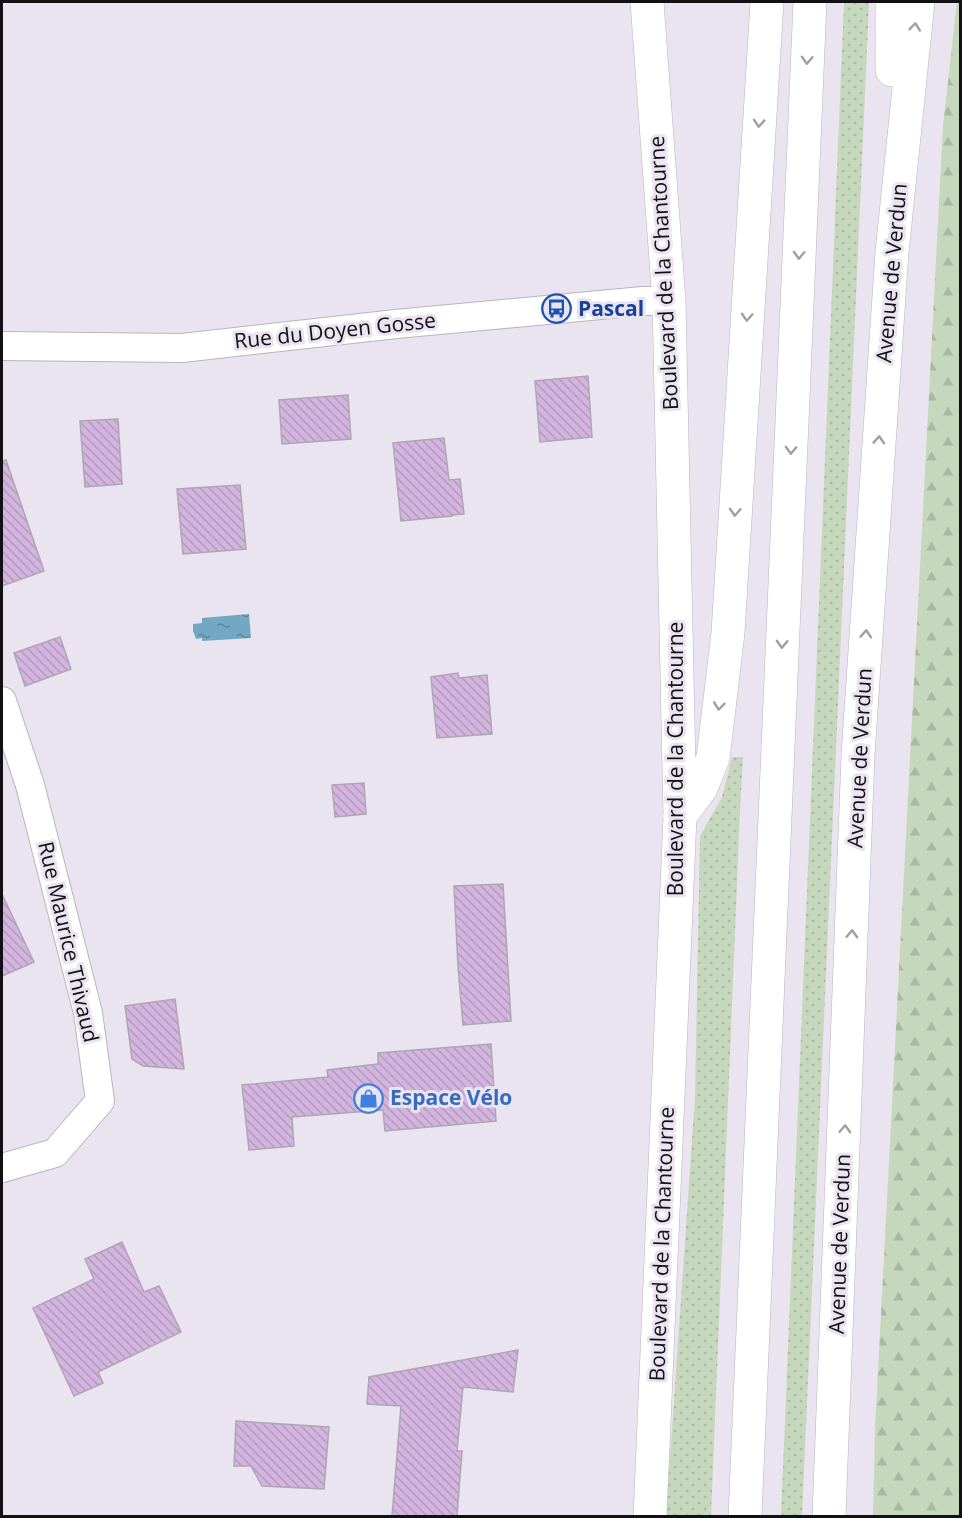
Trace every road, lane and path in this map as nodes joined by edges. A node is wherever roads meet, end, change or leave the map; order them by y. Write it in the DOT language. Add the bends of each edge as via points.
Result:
graph roads {
  1 [pos="647,2"];
  2 [pos="767,2"];
  3 [pos="810,2"];
  4 [pos="892,2"];
  5 [pos="918,2"];
  6 [pos="892,252"];
  7 [pos="669,301"];
  8 [pos="2,346"];
  9 [pos="2,701"];
  10 [pos="680,816"];
  11 [pos="2,1168"];
  12 [pos="838,1313"];
  13 [pos="650,1516"];
  14 [pos="745,1516"];
  15 [pos="829,1516"];
  16 [pos="852,1516"];
  1 -- 7 [label="main road, Boulevard de la Chantourne"];
  2 -- 10 [label="main road, one-way" via="728,633 713,758 701,788"];
  3 -- 14 [label="main road, one-way"];
  4 -- 6 [label="main road"];
  6 -- 5 [label="main road, Avenue de Verdun, one-way"];
  12 -- 6 [label="main road, Avenue de Verdun, one-way" via="858,755"];
  7 -- 8 [label="street, Rue du Doyen Gosse" via="406,323 182,348"];
  7 -- 10 [label="main road, Boulevard de la Chantourne"];
  9 -- 11 [label="street, Rue Maurice Thivaud" via="30,785 88,1013 100,1101 55,1153"];
  10 -- 13 [label="main road, Boulevard de la Chantourne"];
  12 -- 15 [label="main road, Avenue de Verdun"];
  12 -- 16 [label="main road"];
}
